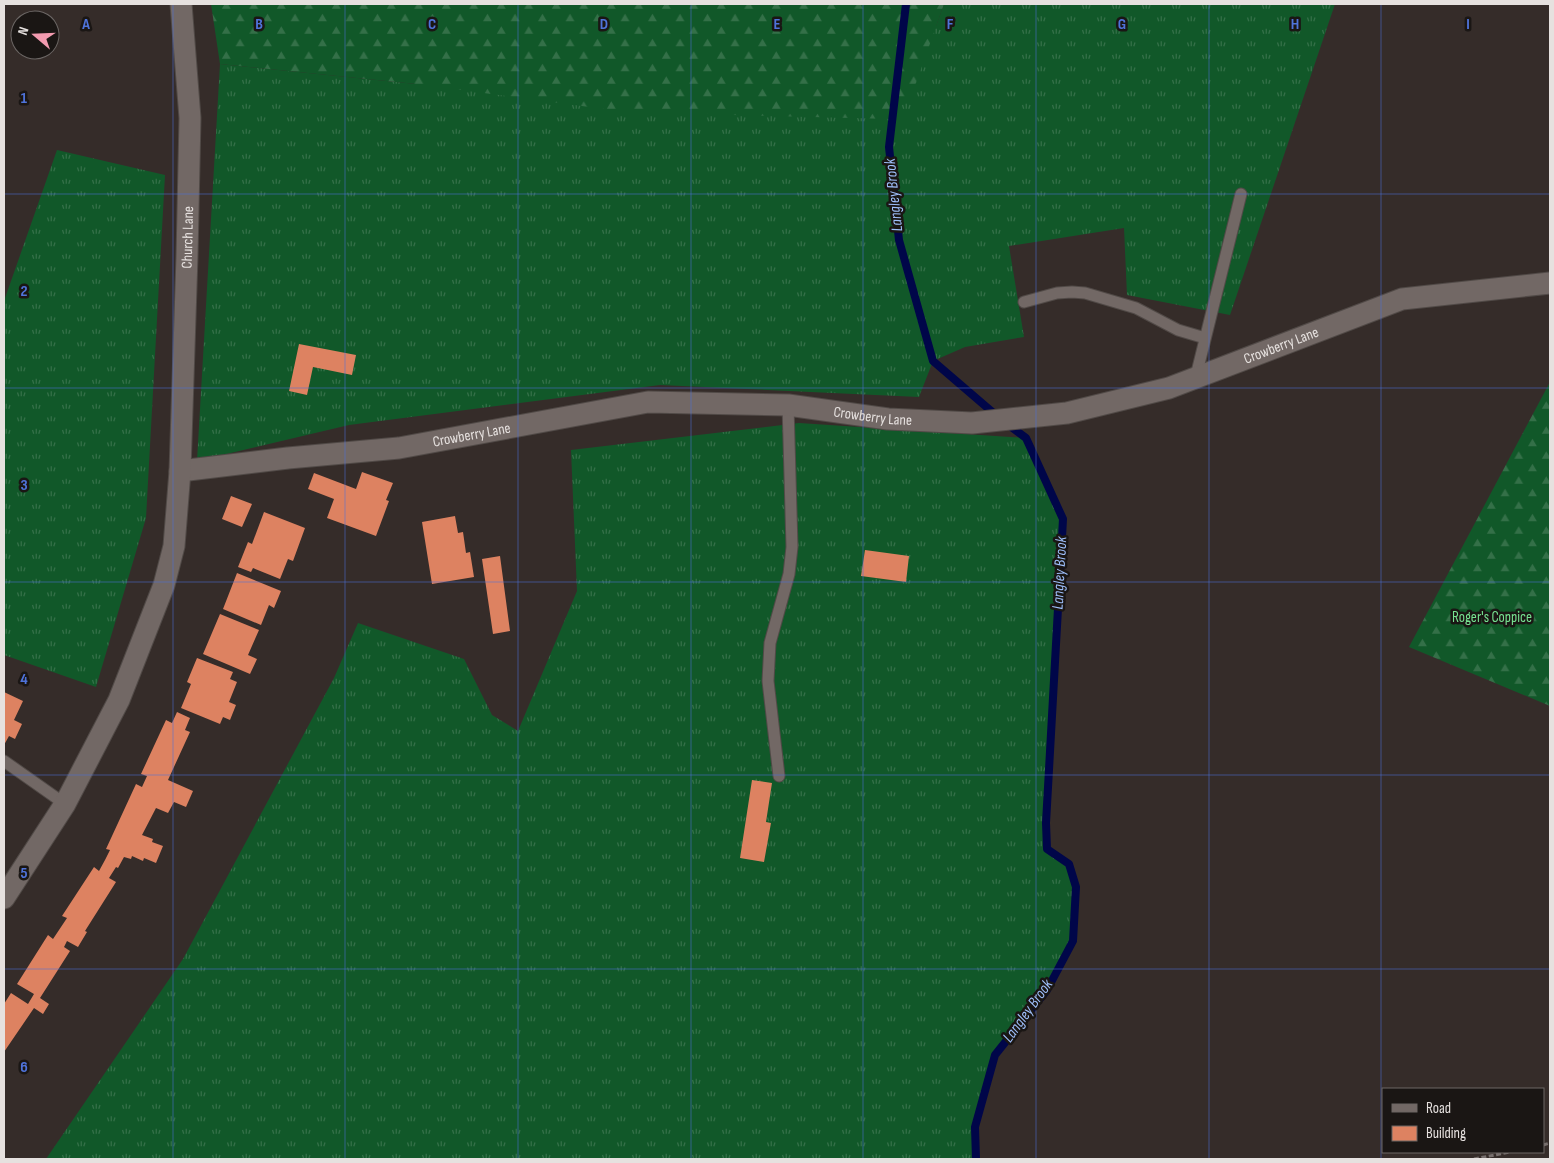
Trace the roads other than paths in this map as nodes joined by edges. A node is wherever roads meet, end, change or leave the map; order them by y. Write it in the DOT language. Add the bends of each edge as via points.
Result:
graph roads {
  1 [pos="181,4"];
  2 [pos="1240,194"];
  3 [pos="1550,283"];
  4 [pos="1024,302"];
  5 [pos="1206,338"];
  6 [pos="1196,376"];
  7 [pos="788,405"];
  8 [pos="180,471"];
  9 [pos="4,761"];
  10 [pos="779,776"];
  11 [pos="65,804"];
  12 [pos="4,898"];
  1 -- 8 [label="street, Church Lane" via="190,118"];
  2 -- 5 [label="lane"];
  3 -- 6 [label="street, Crowberry Lane" via="1402,299"];
  4 -- 5 [label="lane" via="1057,293 1086,293 1136,308 1178,330"];
  5 -- 6 [label="lane"];
  6 -- 7 [label="street, Crowberry Lane" via="1169,388 1067,413 972,423 888,419"];
  7 -- 8 [label="street, Crowberry Lane" via="648,402 399,448"];
  7 -- 10 [label="lane" via="792,546 789,574 770,643 768,681"];
  8 -- 11 [label="street, Church Lane" via="174,546 164,585 120,700"];
  9 -- 11 [label="lane"];
  11 -- 12 [label="street, Church Lane"];
}
